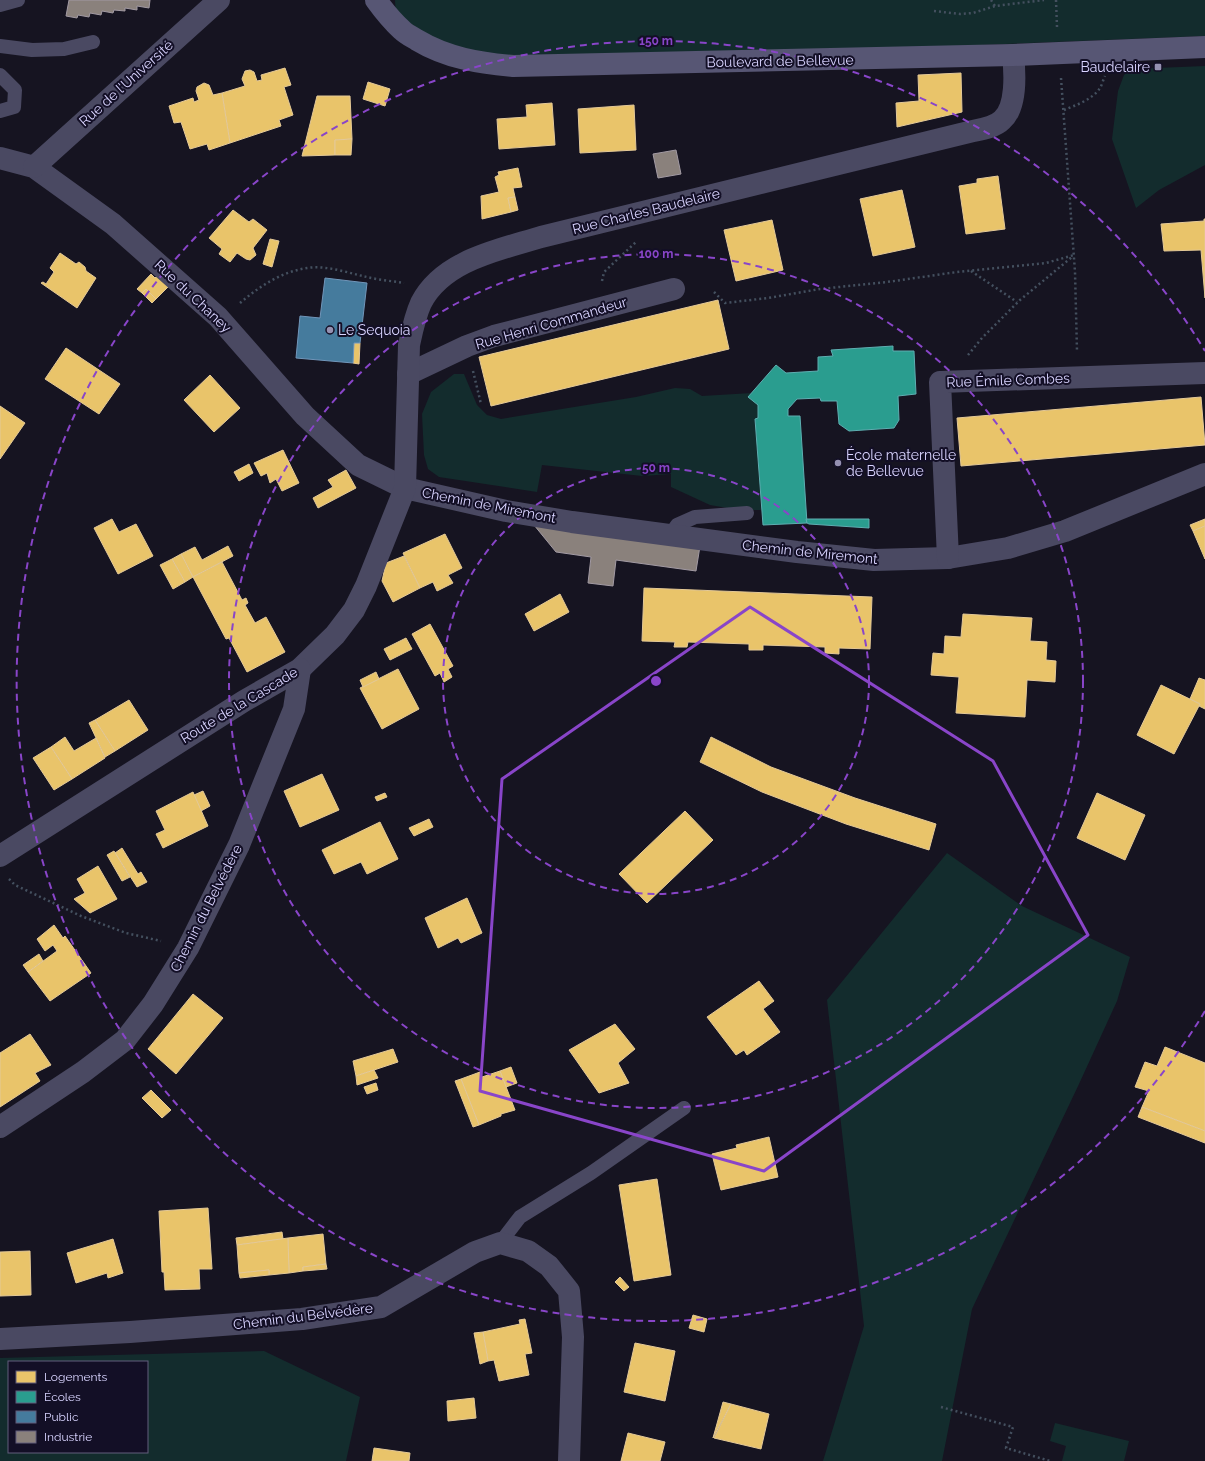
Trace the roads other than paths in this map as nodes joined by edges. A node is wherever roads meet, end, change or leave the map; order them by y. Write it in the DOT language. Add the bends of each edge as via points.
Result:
graph roads {
  1 [pos="18,0"];
  2 [pos="219,0"];
  3 [pos="381,4"];
  4 [pos="0,5"];
  5 [pos="93,42"];
  6 [pos="0,46"];
  7 [pos="1205,47"];
  8 [pos="1013,55"];
  9 [pos="0,75"];
  10 [pos="0,111"];
  11 [pos="0,158"];
  12 [pos="34,167"];
  13 [pos="674,288"];
  14 [pos="1205,373"];
  15 [pos="408,374"];
  16 [pos="1205,474"];
  17 [pos="405,488"];
  18 [pos="747,513"];
  19 [pos="670,536"];
  20 [pos="948,558"];
  21 [pos="300,668"];
  22 [pos="2,865"];
  23 [pos="684,1108"];
  24 [pos="0,1127"];
  25 [pos="500,1243"];
  26 [pos="0,1339"];
  27 [pos="569,1461"];
  1 -- 4 [label="lane"];
  2 -- 12 [label="street, Rue de l'Université"];
  3 -- 8 [label="main road, Boulevard de Bellevue" via="403,31 424,44 457,58 483,64 513,66"];
  5 -- 6 [label="lane" via="64,49 32,50"];
  7 -- 8 [label="main road, Boulevard de Bellevue"];
  8 -- 15 [label="street, Rue Charles Baudelaire" via="1015,73 1010,108 1003,120 995,125 636,213 482,254 455,269 434,285 421,303 409,345"];
  9 -- 10 [label="lane" via="15,90 14,106"];
  11 -- 12 [label="street, Rue du Chaney"];
  12 -- 17 [label="street, Rue du Chaney" via="113,224 221,320 305,416 358,465"];
  13 -- 15 [label="street, Rue Henri Commandeur" via="494,336"];
  14 -- 20 [label="street, Rue Émile Combes" via="940,382"];
  15 -- 17 [label="street, Rue Charles Baudelaire"];
  16 -- 20 [label="street, Chemin de Miremont" via="1066,531 1008,548"];
  17 -- 19 [label="street, Chemin de Miremont" via="506,511"];
  17 -- 21 [label="street, Route de la Cascade" via="354,610 335,635"];
  18 -- 19 [label="lane" via="695,517 677,525"];
  19 -- 20 [label="street, Chemin de Miremont" via="874,560"];
  21 -- 22 [label="street, Route de la Cascade" via="244,701"];
  21 -- 24 [label="street, Chemin du Belvédère" via="294,709 239,845 188,948 153,1004 125,1040 83,1072"];
  23 -- 25 [label="lane" via="591,1173 520,1217"];
  25 -- 26 [label="street, Chemin du Belvédère" via="475,1252 381,1307 302,1319"];
  25 -- 27 [label="street" via="528,1251 549,1266 570,1291 573,1337"];
}
